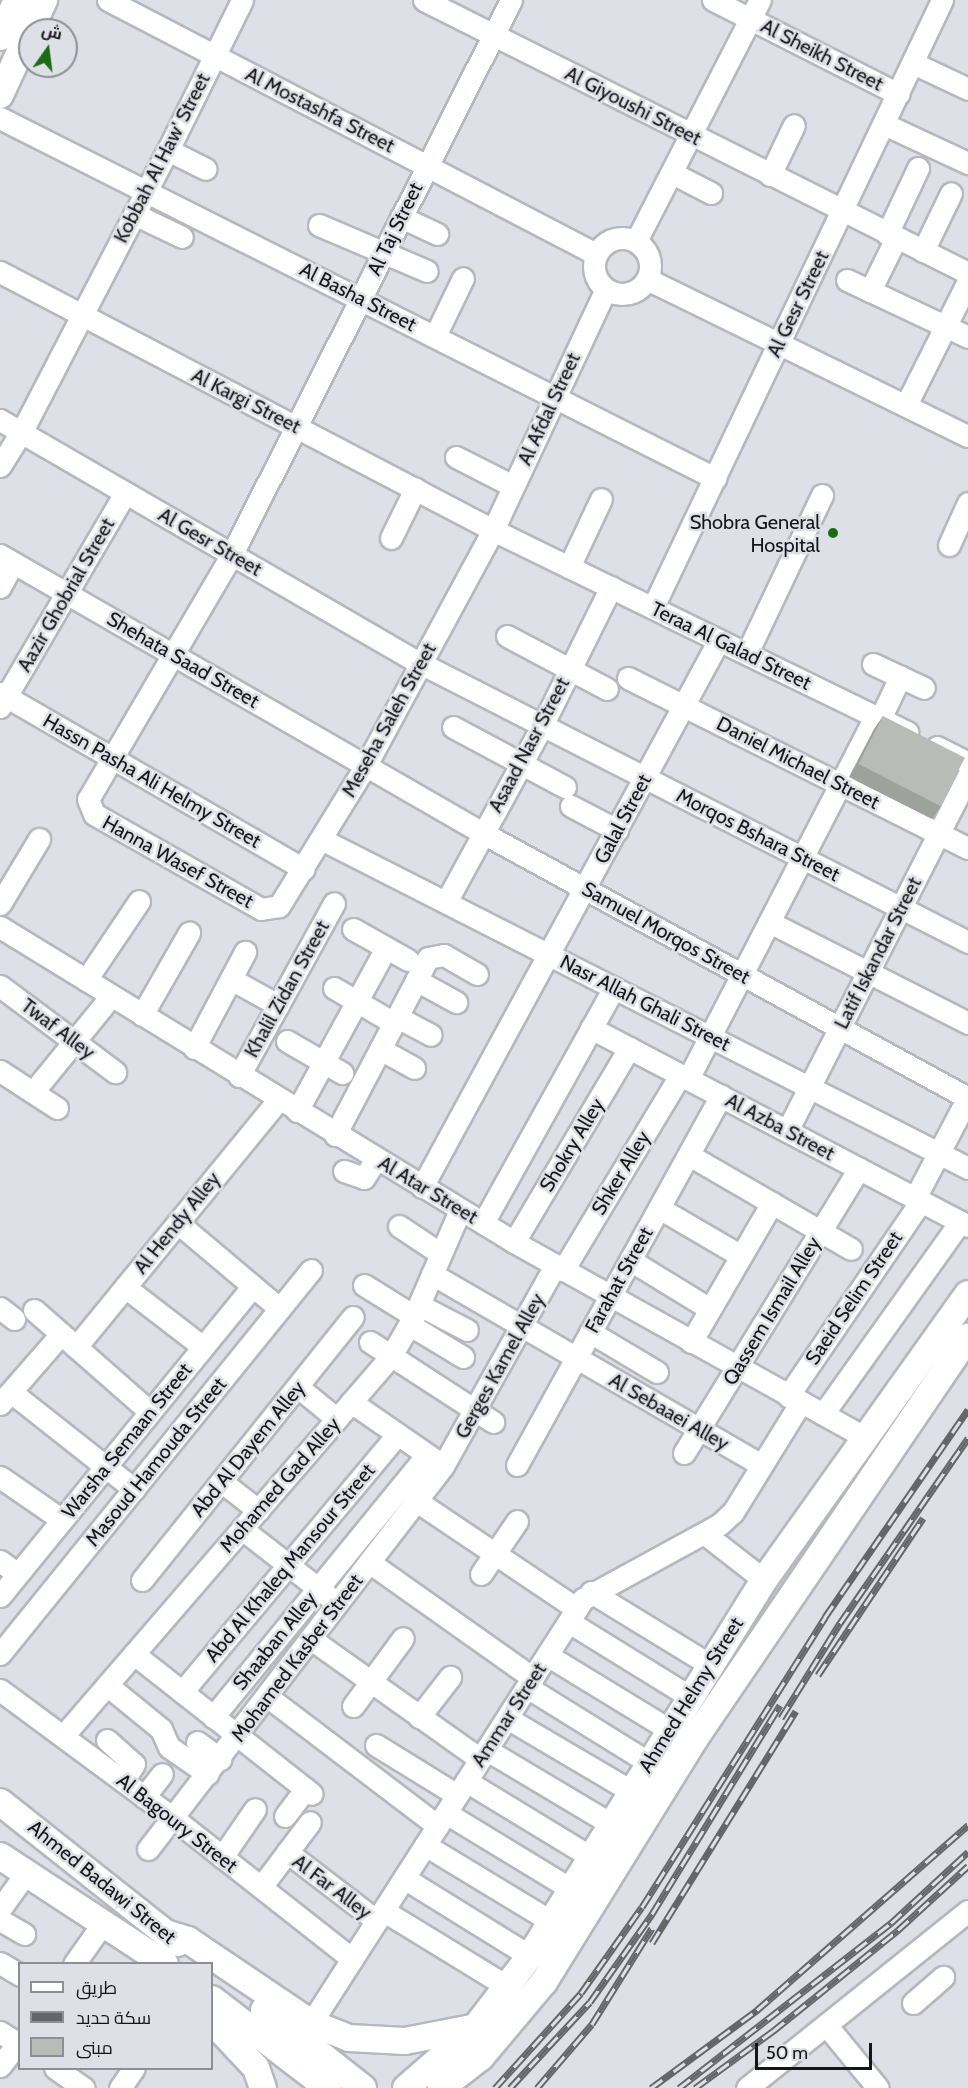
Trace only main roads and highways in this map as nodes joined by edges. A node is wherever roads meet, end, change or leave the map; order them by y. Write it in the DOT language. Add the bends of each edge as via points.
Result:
graph roads {
  1 [pos="26,8"];
  2 [pos="0,37"];
  3 [pos="0,95"];
  4 [pos="968,1294"];
  5 [pos="968,1337"];
  6 [pos="670,1726"];
  7 [pos="696,1737"];
  8 [pos="0,1802"];
  9 [pos="0,1856"];
  10 [pos="165,1933"];
  11 [pos="162,1962"];
  12 [pos="201,1962"];
  13 [pos="213,1970"];
  14 [pos="213,2000"];
  15 [pos="213,2022"];
  16 [pos="475,2028"];
  17 [pos="263,2088"];
  18 [pos="328,2088"];
  19 [pos="363,2088"];
  20 [pos="406,2088"];
  21 [pos="441,2088"];
  1 -- 2 [label="main road"];
  1 -- 3 [label="main road"];
  4 -- 6 [label="main road, Ahmed Helmy Street" via="764,1580"];
  5 -- 7 [label="main road, Ahmed Helmy Street"];
  6 -- 7 [label="main road"];
  6 -- 16 [label="main road, Ahmed Helmy Street" via="552,1922"];
  7 -- 21 [label="main road, Ahmed Helmy Street" via="544,1982 481,2057"];
  8 -- 10 [label="main road, Ahmed Badawi Street"];
  9 -- 11 [label="main road, Ahmed Badawi Street"];
  10 -- 12 [label="main road, Ahmed Badawi Street"];
  10 -- 16 [label="main road" via="188,1940 311,2023 349,2038 437,2038"];
  13 -- 19 [label="main road"];
  14 -- 18 [label="main road"];
  15 -- 17 [label="main road" via="256,2068"];
  16 -- 20 [label="main road, Ahmed Helmy Street"];
}
